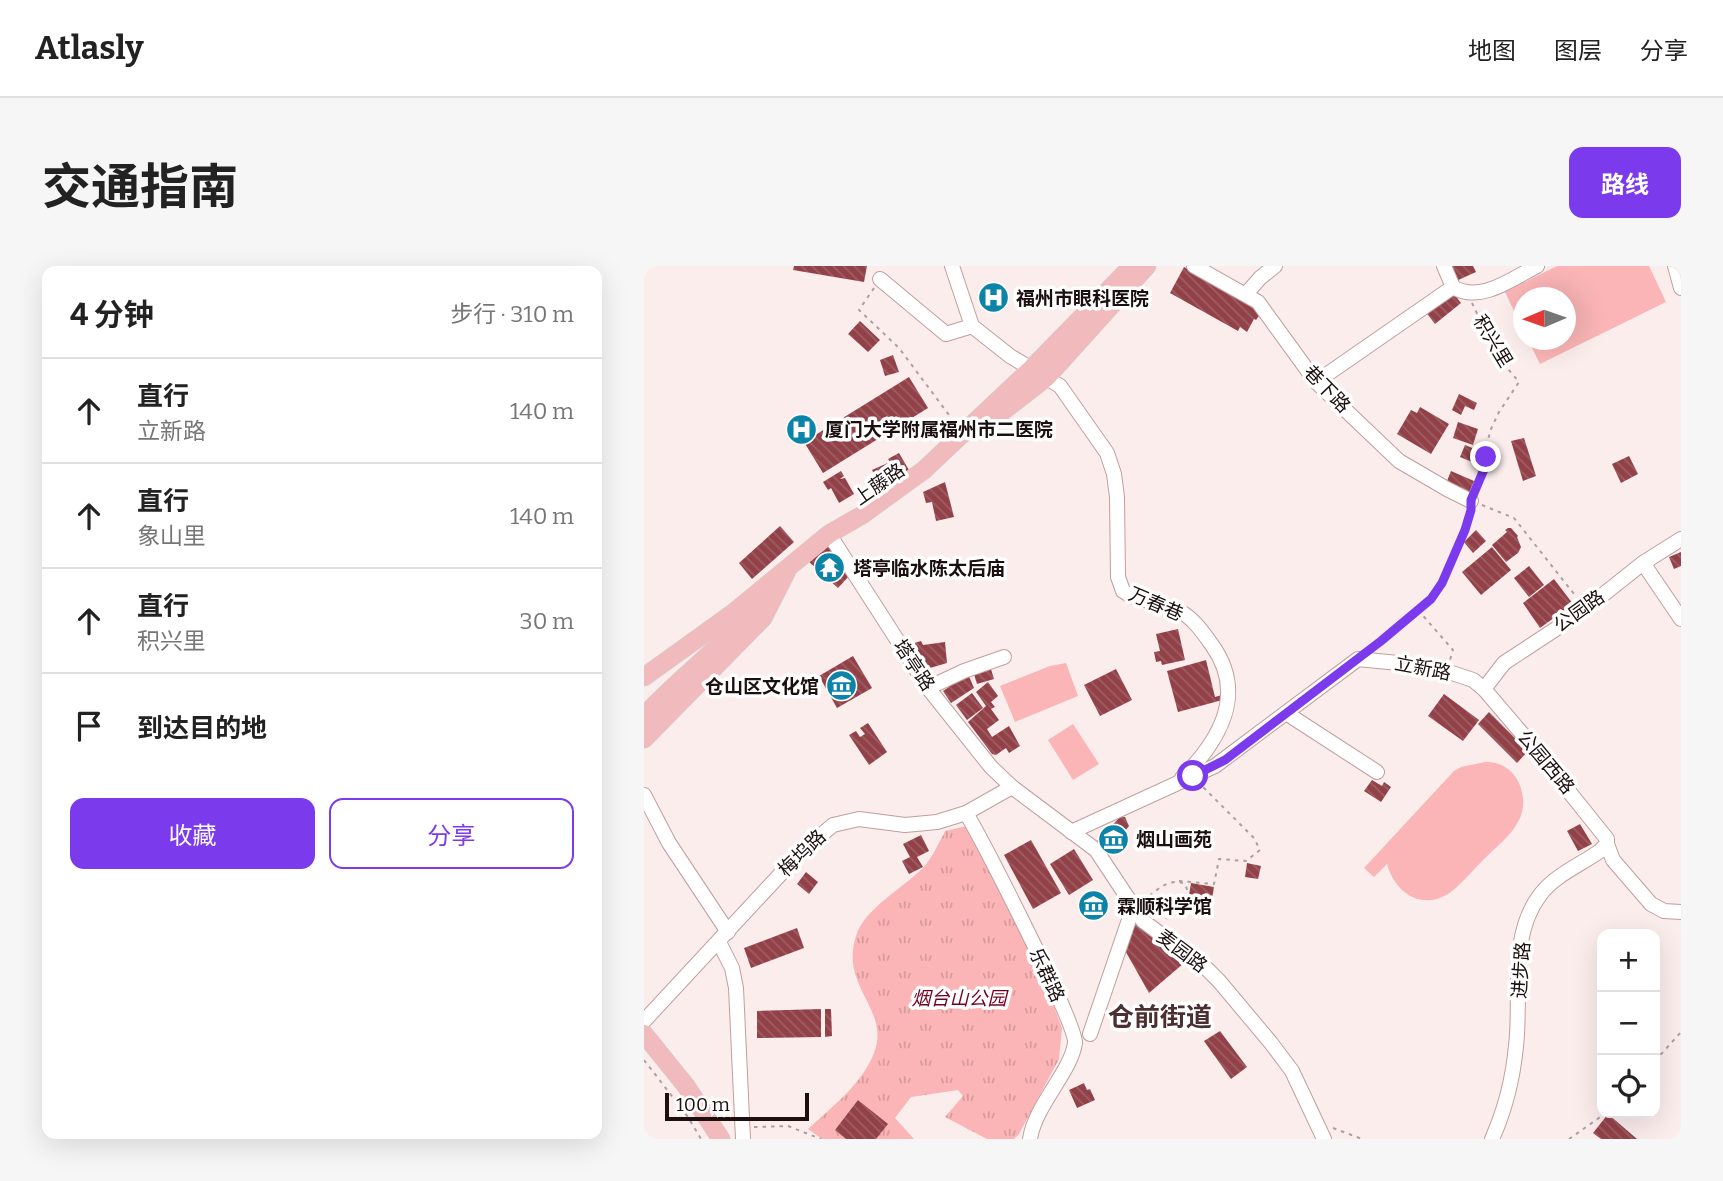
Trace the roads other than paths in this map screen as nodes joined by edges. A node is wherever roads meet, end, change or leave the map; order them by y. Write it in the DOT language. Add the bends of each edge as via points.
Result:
graph roads {
  1 [pos="952,266"];
  2 [pos="1132,266"];
  3 [pos="1147,266"];
  4 [pos="1194,266"];
  5 [pos="1275,266"];
  6 [pos="1444,266"];
  7 [pos="1537,266"];
  8 [pos="1675,266"];
  9 [pos="880,279"];
  10 [pos="1453,287"];
  11 [pos="1681,288"];
  12 [pos="1246,294"];
  13 [pos="972,326"];
  14 [pos="1039,373"];
  15 [pos="1316,382"];
  16 [pos="1471,500"];
  17 [pos="829,534"];
  18 [pos="1681,539"];
  19 [pos="792,563"];
  20 [pos="1643,563"];
  21 [pos="1681,619"];
  22 [pos="687,647"];
  23 [pos="1004,657"];
  24 [pos="644,677"];
  25 [pos="672,686"];
  26 [pos="928,688"];
  27 [pos="1484,689"];
  28 [pos="1286,713"];
  29 [pos="644,716"];
  30 [pos="644,739"];
  31 [pos="1377,772"];
  32 [pos="1176,784"];
  33 [pos="1012,787"];
  34 [pos="644,795"];
  35 [pos="966,813"];
  36 [pos="1071,832"];
  37 [pos="1606,840"];
  38 [pos="1133,908"];
  39 [pos="1681,912"];
  40 [pos="723,937"];
  41 [pos="644,1021"];
  42 [pos="644,1034"];
  43 [pos="1090,1034"];
  44 [pos="644,1052"];
  45 [pos="747,1133"];
  46 [pos="709,1139"];
  47 [pos="721,1139"];
  48 [pos="1030,1139"];
  49 [pos="1324,1139"];
  50 [pos="1492,1139"];
  1 -- 13 [label="street"];
  2 -- 14 [label="main road"];
  3 -- 14 [label="main road"];
  4 -- 12 [label="street, 巷下路"];
  5 -- 12 [label="street"];
  6 -- 10 [label="street"];
  7 -- 10 [label="street, 积兴里" via="1483,292"];
  8 -- 11 [label="street"];
  9 -- 13 [label="street" via="946,334"];
  10 -- 15 [label="street"];
  12 -- 15 [label="street, 巷下路" via="1258,302"];
  13 -- 14 [label="street"];
  14 -- 17 [label="main road" via="918,475"];
  14 -- 17 [label="main road, 上藤路" via="922,479 844,535"];
  14 -- 32 [label="street, 万春巷" via="1064,389 1111,463 1118,577 1123,591 1185,614 1227,671 1229,697 1223,720 1207,748"];
  15 -- 16 [label="street, 巷下路" via="1404,465"];
  17 -- 19 [label="main road"];
  17 -- 26 [label="street, 塔亭路"];
  18 -- 20 [label="street, 公园路"];
  19 -- 22 [label="main road"];
  19 -- 25 [label="main road" via="743,622"];
  19 -- 30 [label="main road" via="763,618"];
  20 -- 21 [label="street"];
  20 -- 27 [label="street, 公园路" via="1504,663"];
  22 -- 24 [label="main road"];
  22 -- 25 [label="main road"];
  23 -- 26 [label="street"];
  25 -- 29 [label="main road"];
  26 -- 33 [label="street, 塔亭路"];
  27 -- 28 [label="street, 立新路" via="1446,671 1357,660"];
  27 -- 37 [label="street, 公园西路"];
  28 -- 31 [label="street"];
  28 -- 32 [label="street" via="1225,760"];
  32 -- 36 [label="street"];
  33 -- 35 [label="street, 梅坞路"];
  33 -- 36 [label="street, 麦园路"];
  34 -- 40 [label="street"];
  35 -- 40 [label="street, 梅坞路" via="930,824 859,818 833,825 801,852"];
  35 -- 48 [label="street, 乐群路" via="1075,1037 1073,1051 1041,1108"];
  36 -- 38 [label="street, 麦园路" via="1100,855"];
  37 -- 39 [label="street, 公园西路" via="1613,860 1651,905"];
  37 -- 50 [label="street, 进步路" via="1549,884 1531,909 1520,951 1515,1055"];
  38 -- 43 [label="street"];
  38 -- 49 [label="street, 麦园路" via="1143,921 1206,968 1271,1043 1292,1071"];
  40 -- 41 [label="street, 梅坞路"];
  40 -- 45 [label="street" via="736,988"];
  42 -- 47 [label="main road"];
  44 -- 46 [label="main road"];
}
